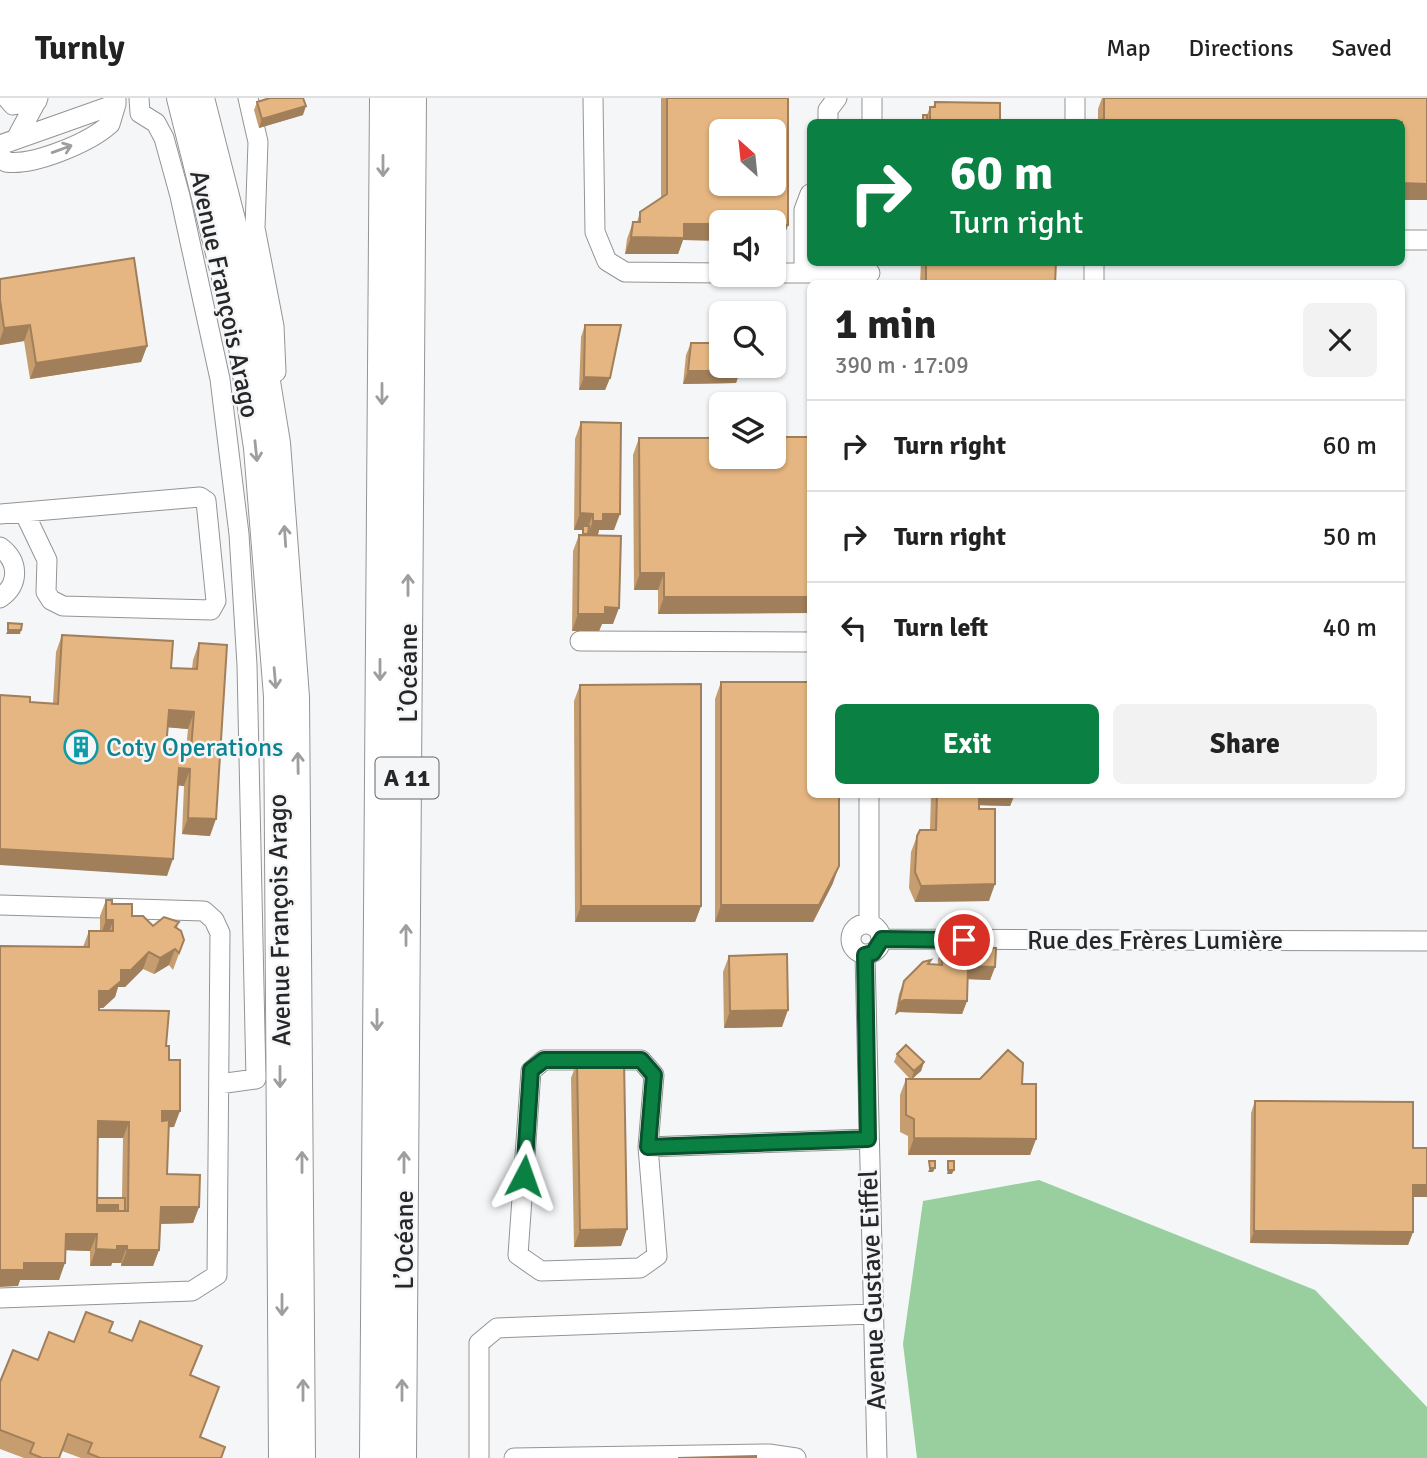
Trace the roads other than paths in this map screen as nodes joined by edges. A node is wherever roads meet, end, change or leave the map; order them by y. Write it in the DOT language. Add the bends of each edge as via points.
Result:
graph roads {
  1 [pos="7,98"];
  2 [pos="139,98"];
  3 [pos="164,98"];
  4 [pos="179,98"];
  5 [pos="202,98"];
  6 [pos="248,98"];
  7 [pos="384,98"];
  8 [pos="412,98"];
  9 [pos="593,98"];
  10 [pos="837,98"];
  11 [pos="872,98"];
  12 [pos="1075,98"];
  13 [pos="38,100"];
  14 [pos="116,101"];
  15 [pos="828,119"];
  16 [pos="872,119"];
  17 [pos="1075,119"];
  18 [pos="187,123"];
  19 [pos="8,142"];
  20 [pos="0,155"];
  21 [pos="807,202"];
  22 [pos="1405,240"];
  23 [pos="1427,240"];
  24 [pos="709,273"];
  25 [pos="786,273"];
  26 [pos="804,273"];
  27 [pos="870,273"];
  28 [pos="278,443"];
  29 [pos="24,512"];
  30 [pos="0,514"];
  31 [pos="0,547"];
  32 [pos="0,598"];
  33 [pos="580,641"];
  34 [pos="807,642"];
  35 [pos="869,798"];
  36 [pos="0,905"];
  37 [pos="869,923"];
  38 [pos="882,939"];
  39 [pos="1427,941"];
  40 [pos="865,955"];
  41 [pos="219,1084"];
  42 [pos="868,1139"];
  43 [pos="648,1147"];
  44 [pos="0,1298"];
  45 [pos="872,1314"];
  46 [pos="281,1458"];
  47 [pos="303,1458"];
  48 [pos="374,1458"];
  49 [pos="402,1458"];
  50 [pos="479,1458"];
  51 [pos="514,1458"];
  52 [pos="796,1458"];
  53 [pos="877,1458"];
  1 -- 13 [label="street" via="13,104"];
  2 -- 41 [label="street" via="140,113 156,123 164,138 180,196 220,379 239,534 247,665 256,1079"];
  3 -- 18 [label="street"];
  4 -- 18 [label="main road, Avenue François Arago"];
  5 -- 28 [label="main road, Avenue François Arago" via="257,314"];
  6 -- 28 [label="street" via="258,142 255,228 274,326"];
  7 -- 48 [label="highway, L’Océane / A 11, one-way"];
  49 -- 8 [label="highway, L’Océane / A 11, one-way"];
  9 -- 24 [label="street" via="595,232 607,261 625,272"];
  10 -- 15 [label="street" via="828,110"];
  11 -- 16 [label="street"];
  12 -- 17 [label="street"];
  13 -- 19 [label="street"];
  14 -- 19 [label="street"];
  20 -- 14 [label="street, one-way" via="6,162 21,164 76,144 110,124"];
  18 -- 46 [label="main road, Avenue François Arago, one-way" via="242,355 256,448 276,696"];
  21 -- 26 [label="street"];
  22 -- 23 [label="street"];
  25 -- 26 [label="street"];
  26 -- 27 [label="street"];
  47 -- 28 [label="main road, Avenue François Arago, one-way" via="297,698"];
  29 -- 29 [label="street" via="47,560 46,592 63,606 211,610 216,601 206,501 200,497"];
  29 -- 30 [label="street"];
  31 -- 32 [label="street" via="9,555 15,575"];
  33 -- 34 [label="street"];
  35 -- 37 [label="street"];
  36 -- 41 [label="street" via="204,911 220,933"];
  37 -- 38 [label="street" via="881,932"];
  37 -- 40 [label="street" via="859,925 850,938 852,946"];
  38 -- 39 [label="street, Rue des Frères Lumière"];
  38 -- 40 [label="street" via="873,953"];
  40 -- 42 [label="street, Avenue Gustave Eiffel"];
  41 -- 44 [label="street" via="217,1275 191,1291"];
  42 -- 43 [label="street"];
  42 -- 45 [label="street, Avenue Gustave Eiffel"];
  43 -- 43 [label="street" via="654,1075 641,1060 544,1060 531,1070 518,1255 541,1271 640,1268 657,1256"];
  45 -- 50 [label="street" via="497,1328 479,1343"];
  45 -- 53 [label="street, Avenue Gustave Eiffel"];
  51 -- 52 [label="street" via="769,1454"];
}
